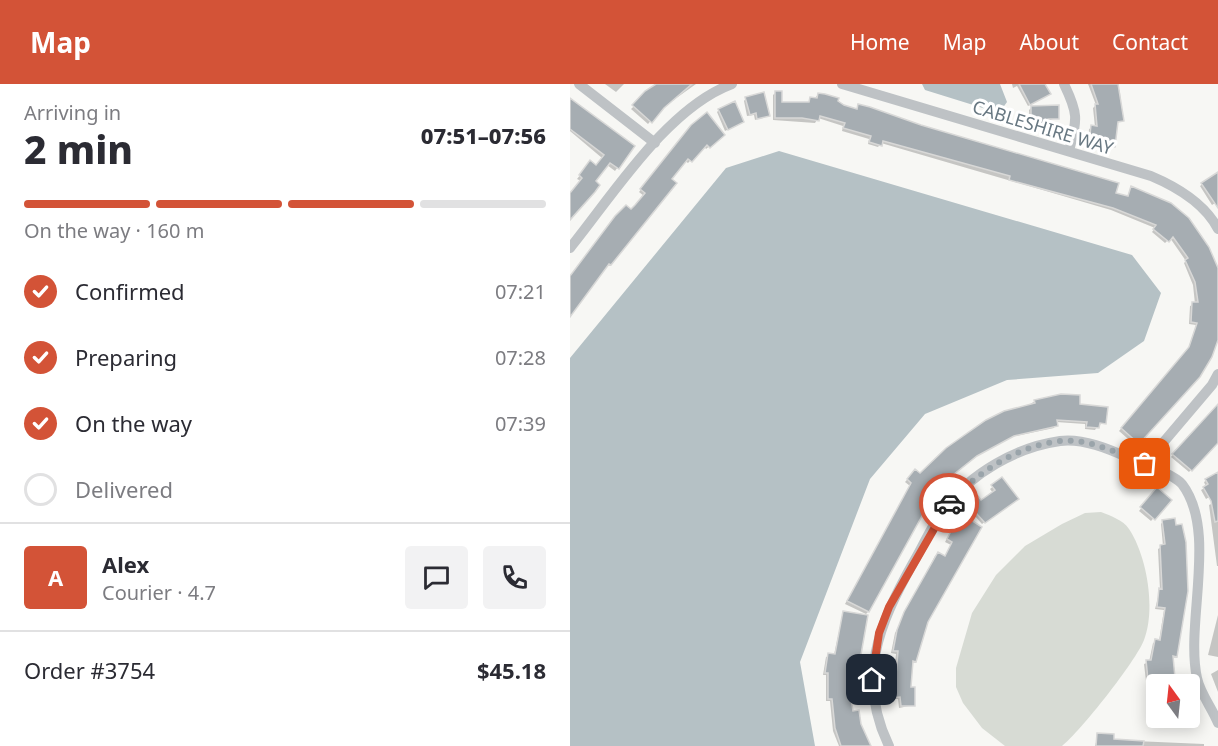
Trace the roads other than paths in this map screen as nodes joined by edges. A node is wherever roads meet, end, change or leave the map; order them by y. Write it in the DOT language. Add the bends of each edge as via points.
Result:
graph roads {
  1 [pos="579,84"];
  2 [pos="732,84"];
  3 [pos="842,84"];
  4 [pos="1065,84"];
  5 [pos="655,143"];
  6 [pos="1069,151"];
  7 [pos="1217,225"];
  8 [pos="570,248"];
  9 [pos="1218,374"];
  10 [pos="1145,464"];
  11 [pos="1218,723"];
  12 [pos="889,746"];
  1 -- 5 [label="street"];
  2 -- 5 [label="street" via="694,105"];
  3 -- 6 [label="street, CABLESHIRE WAY"];
  4 -- 6 [label="street" via="1076,108"];
  5 -- 8 [label="street"];
  6 -- 7 [label="street, CABLESHIRE WAY" via="1170,184"];
  9 -- 10 [label="street"];
  10 -- 11 [label="street" via="1182,483 1194,502 1204,574 1195,656 1197,679"];
  10 -- 12 [label="street" via="1099,446 1061,441 1008,456 965,486 944,508 889,607 879,633 872,680 877,722"];
}
